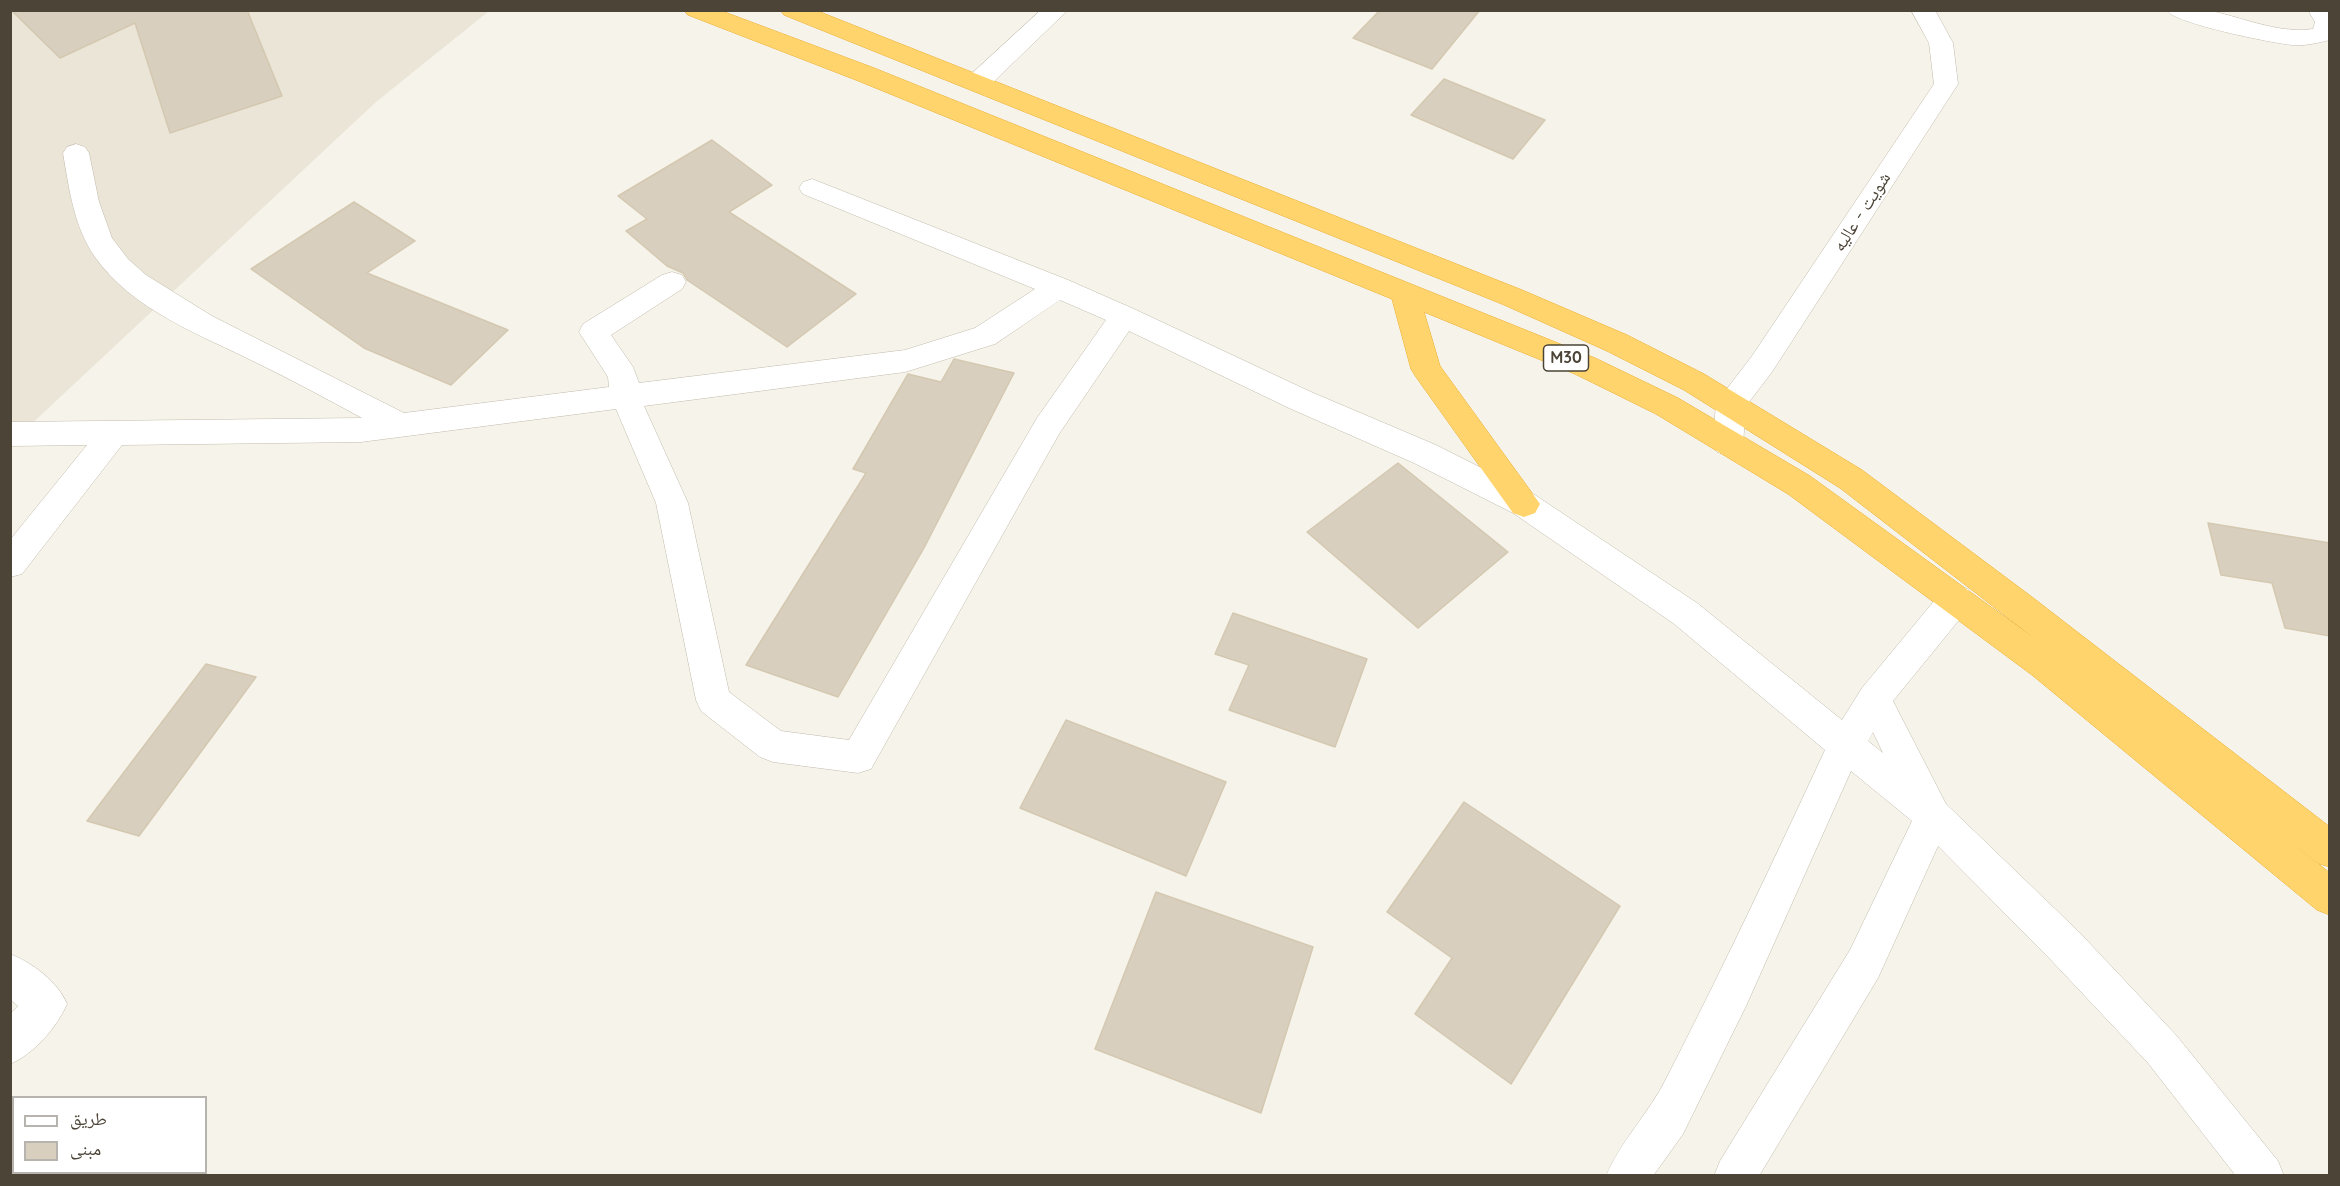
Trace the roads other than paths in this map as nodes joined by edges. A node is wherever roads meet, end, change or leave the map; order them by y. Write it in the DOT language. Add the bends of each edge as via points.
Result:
graph roads {
  1 [pos="696,10"];
  2 [pos="792,10"];
  3 [pos="1056,10"];
  4 [pos="1923,10"];
  5 [pos="2178,10"];
  6 [pos="2320,10"];
  7 [pos="2322,41"];
  8 [pos="878,44"];
  9 [pos="865,74"];
  10 [pos="977,83"];
  11 [pos="76,153"];
  12 [pos="812,188"];
  13 [pos="672,282"];
  14 [pos="1058,287"];
  15 [pos="1405,294"];
  16 [pos="1124,316"];
  17 [pos="625,396"];
  18 [pos="1731,403"];
  19 [pos="401,425"];
  20 [pos="114,433"];
  21 [pos="10,434"];
  22 [pos="1728,442"];
  23 [pos="1524,504"];
  24 [pos="10,564"];
  25 [pos="1956,599"];
  26 [pos="1874,699"];
  27 [pos="1845,746"];
  28 [pos="1933,816"];
  29 [pos="2330,850"];
  30 [pos="2330,897"];
  31 [pos="10,973"];
  32 [pos="10,1044"];
  33 [pos="1627,1176"];
  34 [pos="1735,1176"];
  35 [pos="2263,1176"];
  1 -- 9 [label="highway, M30"];
  2 -- 8 [label="highway, M30"];
  3 -- 10 [label="street"];
  4 -- 18 [label="street, شويت - عاليه" via="1941,43 1946,84 1762,364"];
  5 -- 7 [label="street" via="2279,36"];
  6 -- 7 [label="street" via="2327,22"];
  8 -- 9 [label="highway"];
  8 -- 10 [label="highway, M30"];
  9 -- 15 [label="highway, M30"];
  10 -- 18 [label="highway, M30" via="1512,297 1617,343"];
  11 -- 19 [label="street" via="91,224 105,251 129,275 205,326"];
  12 -- 14 [label="street"];
  13 -- 17 [label="street" via="593,332 622,375"];
  14 -- 16 [label="street"];
  14 -- 17 [label="street" via="985,336 905,361"];
  15 -- 22 [label="highway, M30" via="1585,366 1667,406"];
  15 -- 23 [label="highway" via="1426,369"];
  16 -- 17 [label="street" via="1048,426 858,757 773,746 713,700 672,503"];
  16 -- 23 [label="street" via="1300,400 1425,454"];
  17 -- 19 [label="street"];
  18 -- 22 [label="street"];
  18 -- 29 [label="highway, M30" via="1851,479"];
  19 -- 20 [label="street" via="360,430"];
  20 -- 21 [label="street"];
  20 -- 24 [label="street"];
  22 -- 25 [label="highway, M30" via="1799,485"];
  23 -- 27 [label="street" via="1685,613"];
  25 -- 26 [label="street"];
  25 -- 30 [label="highway, M30" via="2044,663"];
  26 -- 27 [label="street"];
  26 -- 28 [label="street"];
  27 -- 28 [label="street"];
  27 -- 33 [label="street" via="1674,1108"];
  28 -- 34 [label="street" via="1864,964"];
  28 -- 35 [label="street" via="2065,946 2162,1049"];
  31 -- 32 [label="street" via="47,1004"];
}
